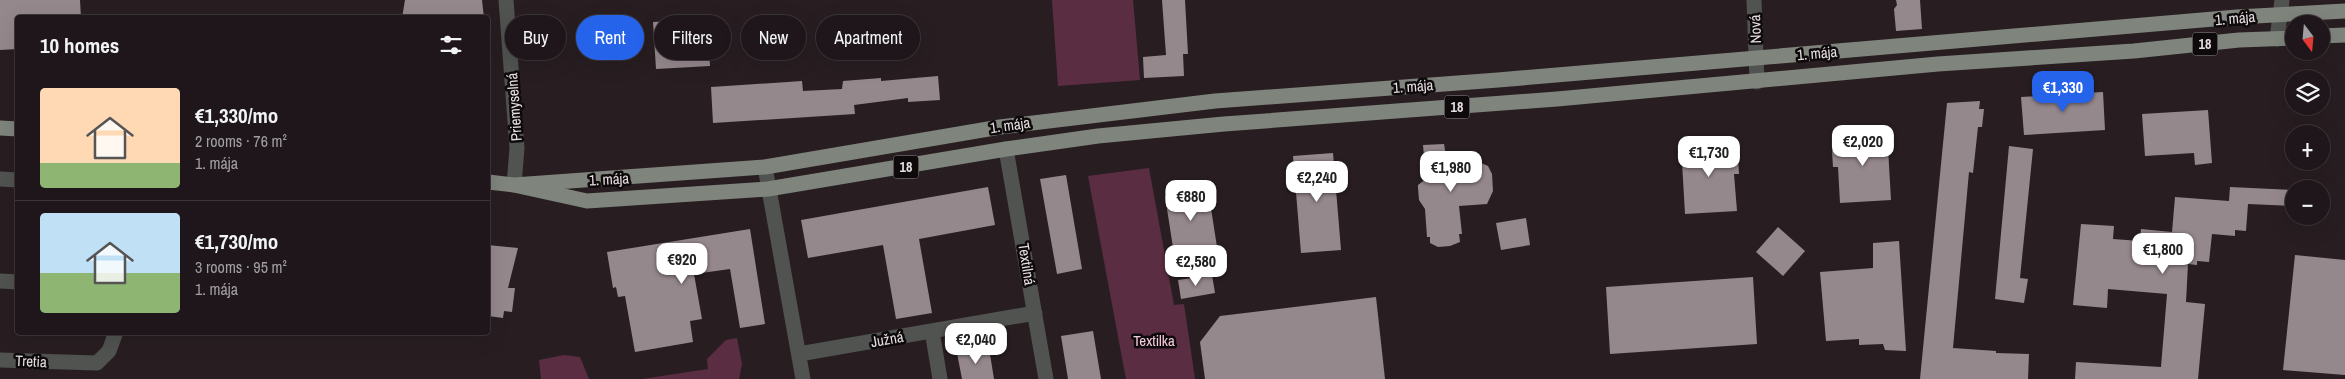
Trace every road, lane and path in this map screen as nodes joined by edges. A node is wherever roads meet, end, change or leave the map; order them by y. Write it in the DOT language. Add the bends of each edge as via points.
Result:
graph roads {
  1 [pos="506,0"];
  2 [pos="1754,0"];
  3 [pos="2281,7"];
  4 [pos="2345,11"];
  5 [pos="2345,35"];
  6 [pos="2330,36"];
  7 [pos="2277,38"];
  8 [pos="2285,38"];
  9 [pos="1756,58"];
  10 [pos="1757,82"];
  11 [pos="0,128"];
  12 [pos="15,130"];
  13 [pos="1006,150"];
  14 [pos="765,167"];
  15 [pos="0,179"];
  16 [pos="15,180"];
  17 [pos="490,182"];
  18 [pos="514,184"];
  19 [pos="768,189"];
  20 [pos="0,281"];
  21 [pos="15,282"];
  22 [pos="1035,313"];
  23 [pos="932,331"];
  24 [pos="115,335"];
  25 [pos="799,354"];
  26 [pos="0,360"];
  27 [pos="803,379"];
  28 [pos="940,379"];
  29 [pos="1046,379"];
  1 -- 18 [label="street, Priemyselná" via="517,148"];
  2 -- 9 [label="street, Nová"];
  3 -- 4 [label="main road, 1. mája / 18"];
  3 -- 7 [label="street"];
  3 -- 9 [label="main road, 1. mája / 18"];
  5 -- 6 [label="main road"];
  7 -- 8 [label="main road, 1. mája / 18"];
  7 -- 10 [label="main road, 1. mája / 18" via="1938,64"];
  9 -- 10 [label="street, Nová"];
  9 -- 14 [label="main road, 1. mája / 18" via="1215,101 1070,117 901,142"];
  10 -- 13 [label="main road, 1. mája / 18" via="1224,124 1098,136"];
  11 -- 12 [label="main road"];
  13 -- 19 [label="main road, 1. mája / 18"];
  13 -- 22 [label="street, Textilná"];
  14 -- 18 [label="main road, 1. mája / 18"];
  14 -- 19 [label="street"];
  15 -- 16 [label="street"];
  17 -- 18 [label="main road, 1. mája / 18"];
  18 -- 19 [label="main road, 1. mája / 18" via="587,201"];
  19 -- 25 [label="street"];
  20 -- 21 [label="street"];
  22 -- 23 [label="street, Južná"];
  22 -- 29 [label="street, Textilná"];
  23 -- 25 [label="street, Južná"];
  23 -- 28 [label="street"];
  24 -- 26 [label="street, Tretia" via="109,351 96,362"];
  25 -- 27 [label="street"];
}
